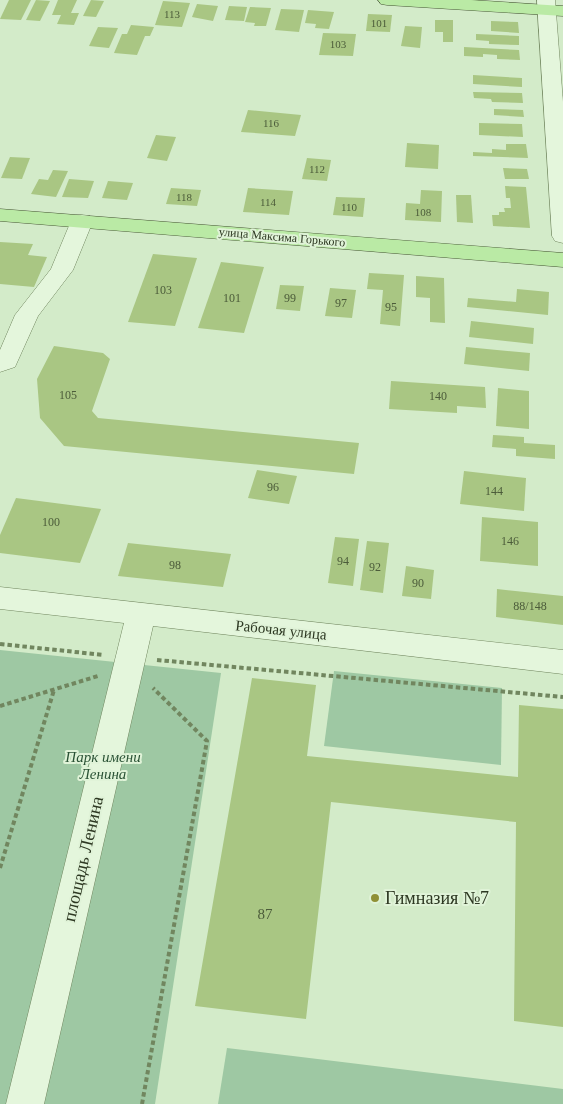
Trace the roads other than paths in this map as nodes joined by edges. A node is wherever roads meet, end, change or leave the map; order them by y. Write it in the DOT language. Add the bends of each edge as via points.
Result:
graph roads {
  1 [pos="387,0"];
  2 [pos="552,7"];
  3 [pos="0,214"];
  4 [pos="82,221"];
  5 [pos="563,236"];
  6 [pos="563,260"];
  7 [pos="0,364"];
  8 [pos="0,598"];
  9 [pos="141,614"];
  10 [pos="563,662"];
  11 [pos="26,1104"];
  1 -- 2 [label="main road"];
  2 -- 5 [label="street"];
  3 -- 4 [label="main road, улица Максима Горького"];
  4 -- 6 [label="main road, улица Максима Горького"];
  4 -- 7 [label="street" via="62,270 27,315 7,362"];
  8 -- 9 [label="street, Рабочая улица"];
  9 -- 10 [label="street, Рабочая улица"];
  9 -- 11 [label="street, площадь Ленина"];
}
